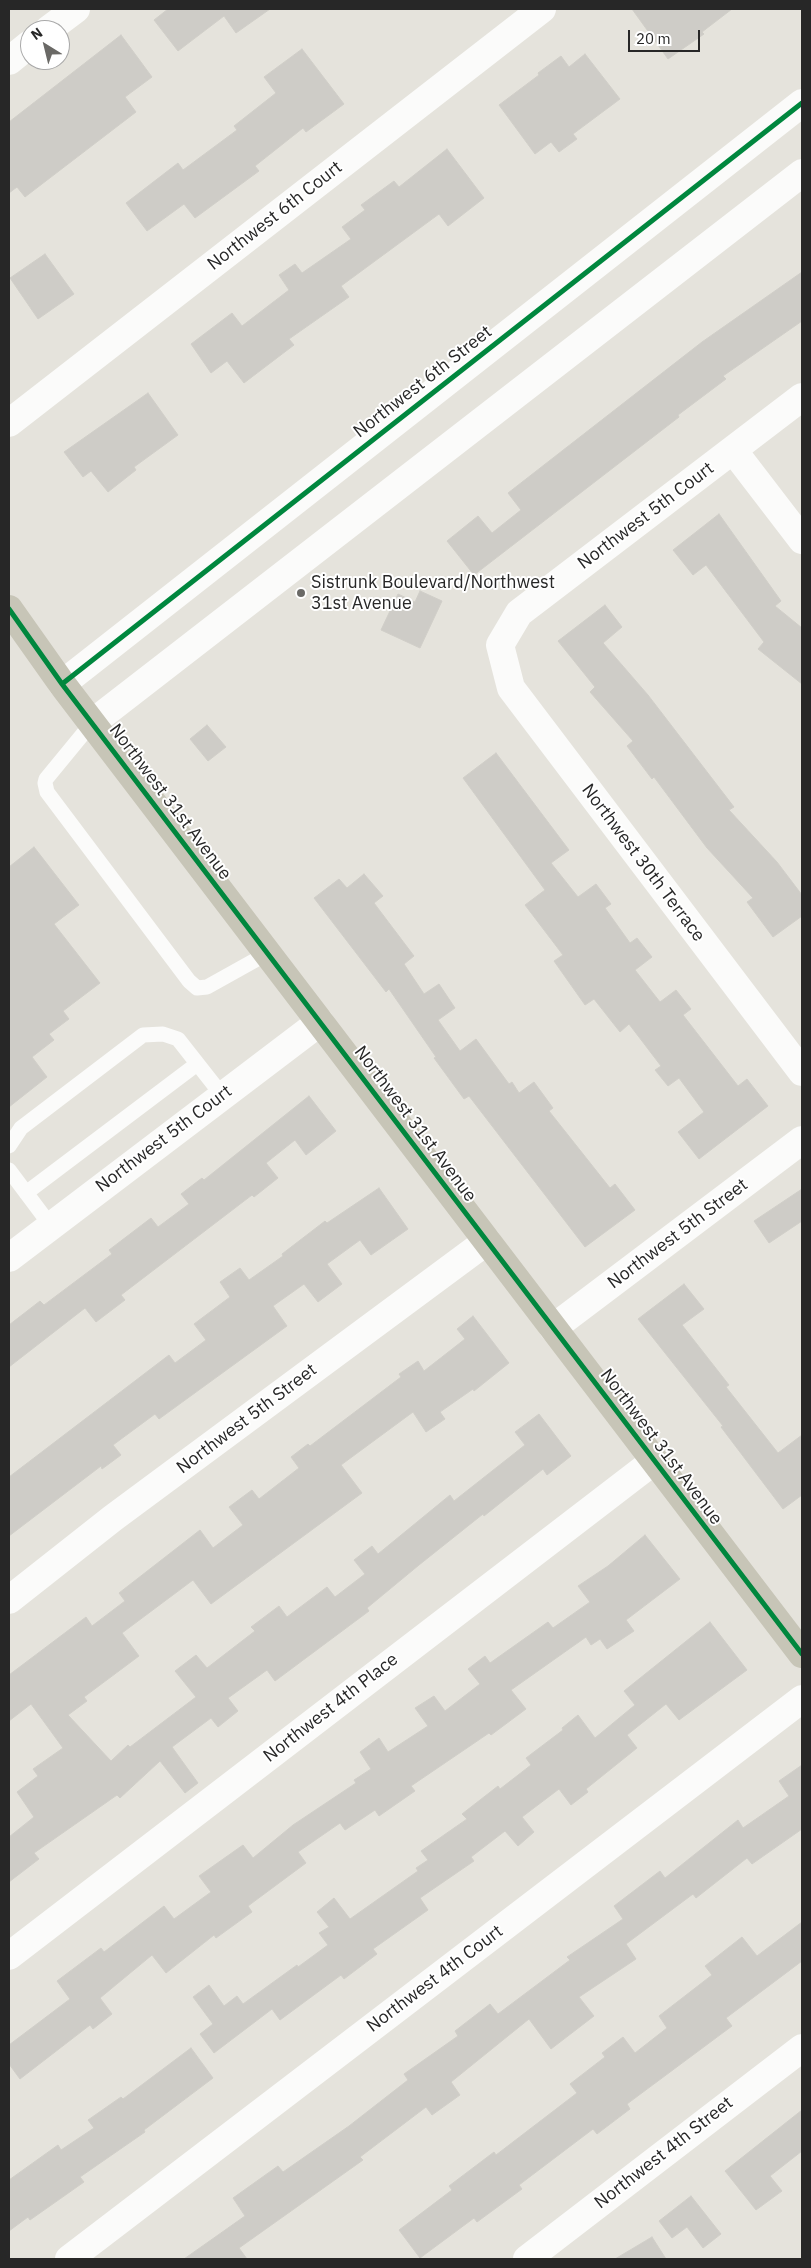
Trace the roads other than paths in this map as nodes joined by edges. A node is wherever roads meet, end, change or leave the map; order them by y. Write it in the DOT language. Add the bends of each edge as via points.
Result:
graph roads {
  1 [pos="76,9"];
  2 [pos="542,9"];
  3 [pos="61,20"];
  4 [pos="20,52"];
  5 [pos="9,60"];
  6 [pos="802,103"];
  7 [pos="802,173"];
  8 [pos="802,397"];
  9 [pos="9,423"];
  10 [pos="733,450"];
  11 [pos="802,540"];
  12 [pos="9,610"];
  13 [pos="500,645"];
  14 [pos="62,684"];
  15 [pos="92,723"];
  16 [pos="268,953"];
  17 [pos="320,1022"];
  18 [pos="197,1064"];
  19 [pos="802,1072"];
  20 [pos="222,1095"];
  21 [pos="802,1140"];
  22 [pos="9,1146"];
  23 [pos="9,1170"];
  24 [pos="26,1193"];
  25 [pos="50,1226"];
  26 [pos="487,1241"];
  27 [pos="9,1258"];
  28 [pos="553,1328"];
  29 [pos="654,1461"];
  30 [pos="9,1600"];
  31 [pos="802,1654"];
  32 [pos="802,1699"];
  33 [pos="9,1956"];
  34 [pos="802,2048"];
  35 [pos="69,2259"];
  36 [pos="527,2259"];
  1 -- 3 [label="street"];
  2 -- 9 [label="street, Northwest 6th Court"];
  4 -- 5 [label="street"];
  6 -- 14 [label="street, Northwest 6th Street"];
  7 -- 15 [label="street"];
  8 -- 10 [label="street, Northwest 5th Court"];
  10 -- 11 [label="street"];
  10 -- 13 [label="street, Northwest 5th Court" via="519,613"];
  12 -- 14 [label="main road, Northwest 31st Avenue"];
  13 -- 19 [label="street, Northwest 30th Terrace" via="511,688"];
  14 -- 15 [label="main road, Northwest 31st Avenue"];
  15 -- 16 [label="main road, Northwest 31st Avenue"];
  15 -- 16 [label="lane" via="46,779 47,792 189,981 197,988 207,987"];
  16 -- 17 [label="main road, Northwest 31st Avenue"];
  17 -- 20 [label="street, Northwest 5th Court"];
  17 -- 26 [label="main road, Northwest 31st Avenue"];
  18 -- 20 [label="lane"];
  18 -- 22 [label="lane" via="178,1039 163,1034 143,1035 20,1128"];
  18 -- 24 [label="lane"];
  20 -- 25 [label="street, Northwest 5th Court"];
  21 -- 28 [label="street, Northwest 5th Street"];
  23 -- 24 [label="lane"];
  24 -- 25 [label="lane"];
  25 -- 27 [label="street, Northwest 5th Court"];
  26 -- 28 [label="main road, Northwest 31st Avenue"];
  26 -- 30 [label="street, Northwest 5th Street" via="113,1518"];
  28 -- 29 [label="main road, Northwest 31st Avenue"];
  29 -- 31 [label="main road, Northwest 31st Avenue"];
  29 -- 33 [label="street, Northwest 4th Place"];
  32 -- 35 [label="street, Northwest 4th Court"];
  34 -- 36 [label="street, Northwest 4th Street"];
}
